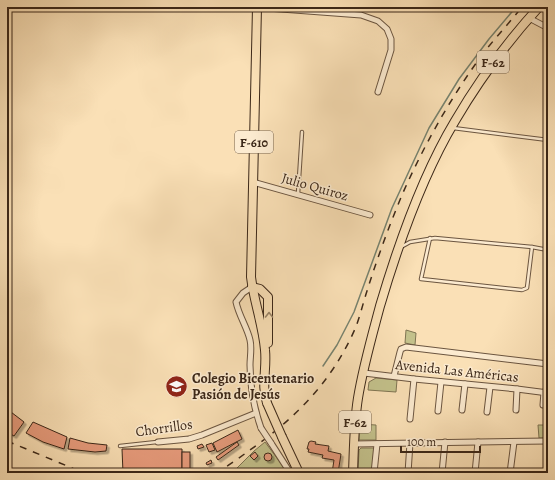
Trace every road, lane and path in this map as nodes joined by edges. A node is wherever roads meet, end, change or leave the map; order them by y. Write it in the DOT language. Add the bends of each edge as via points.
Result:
graph roads {
  1 [pos="253,7"];
  2 [pos="257,7"];
  3 [pos="539,7"];
  4 [pos="529,18"];
  5 [pos="548,28"];
  6 [pos="378,92"];
  7 [pos="451,128"];
  8 [pos="302,132"];
  9 [pos="548,140"];
  10 [pos="253,182"];
  11 [pos="298,194"];
  12 [pos="370,215"];
  13 [pos="430,238"];
  14 [pos="532,247"];
  15 [pos="398,249"];
  16 [pos="548,250"];
  17 [pos="252,287"];
  18 [pos="266,352"];
  19 [pos="548,364"];
  20 [pos="364,373"];
  21 [pos="394,376"];
  22 [pos="414,379"];
  23 [pos="441,382"];
  24 [pos="465,384"];
  25 [pos="490,387"];
  26 [pos="517,389"];
  27 [pos="546,393"];
  28 [pos="543,406"];
  29 [pos="462,410"];
  30 [pos="516,410"];
  31 [pos="438,411"];
  32 [pos="487,412"];
  33 [pos="256,413"];
  34 [pos="410,419"];
  35 [pos="548,441"];
  36 [pos="158,442"];
  37 [pos="445,442"];
  38 [pos="478,442"];
  39 [pos="514,442"];
  40 [pos="410,443"];
  41 [pos="354,444"];
  42 [pos="377,444"];
  43 [pos="120,446"];
  44 [pos="289,471"];
  45 [pos="299,473"];
  46 [pos="353,473"];
  47 [pos="374,473"];
  48 [pos="408,473"];
  49 [pos="442,473"];
  50 [pos="475,473"];
  51 [pos="510,473"];
  1 -- 2 [label="street"];
  2 -- 6 [label="street" via="361,15 378,21 387,29 391,39 391,50"];
  2 -- 10 [label="main road, F-610"];
  3 -- 4 [label="main road, F-62"];
  4 -- 5 [label="street"];
  4 -- 7 [label="main road, F-62" via="493,62"];
  7 -- 9 [label="lane"];
  7 -- 15 [label="main road, F-62" via="438,152"];
  8 -- 11 [label="lane"];
  10 -- 11 [label="street, Julio Quiroz"];
  10 -- 17 [label="main road, F-610"];
  11 -- 12 [label="street, Julio Quiroz"];
  13 -- 14 [label="lane"];
  13 -- 14 [label="lane" via="421,279 522,290 527,288"];
  13 -- 15 [label="lane" via="410,242"];
  14 -- 16 [label="lane"];
  15 -- 20 [label="main road, F-62" via="372,336"];
  17 -- 18 [label="main road, F-610"];
  18 -- 17 [label="main road, one-way" via="269,332 268,297 260,289"];
  17 -- 33 [label="street" via="236,302 250,339 252,390"];
  18 -- 45 [label="main road, F-610, bridge" via="263,393"];
  19 -- 21 [label="street" via="406,347 400,352"];
  20 -- 21 [label="street, Avenida Las Américas"];
  20 -- 41 [label="main road, F-62" via="358,396"];
  21 -- 22 [label="street, Avenida Las Américas"];
  22 -- 23 [label="street, Avenida Las Américas"];
  22 -- 34 [label="street"];
  23 -- 24 [label="street, Avenida Las Américas"];
  23 -- 31 [label="street"];
  24 -- 25 [label="street, Avenida Las Américas"];
  24 -- 29 [label="street"];
  25 -- 26 [label="street, Avenida Las Américas"];
  25 -- 32 [label="street"];
  26 -- 27 [label="street, Avenida Las Américas"];
  26 -- 30 [label="street"];
  27 -- 28 [label="street"];
  33 -- 36 [label="street, Chorrillos" via="202,435"];
  33 -- 44 [label="street, bridge" via="261,428"];
  35 -- 39 [label="street"];
  36 -- 43 [label="lane, Chorrillos"];
  37 -- 38 [label="street"];
  37 -- 40 [label="street"];
  37 -- 49 [label="street"];
  38 -- 39 [label="street"];
  38 -- 50 [label="street"];
  39 -- 51 [label="street"];
  40 -- 42 [label="street"];
  40 -- 48 [label="street"];
  41 -- 42 [label="street"];
  41 -- 46 [label="main road, F-62"];
  42 -- 47 [label="street"];
}
